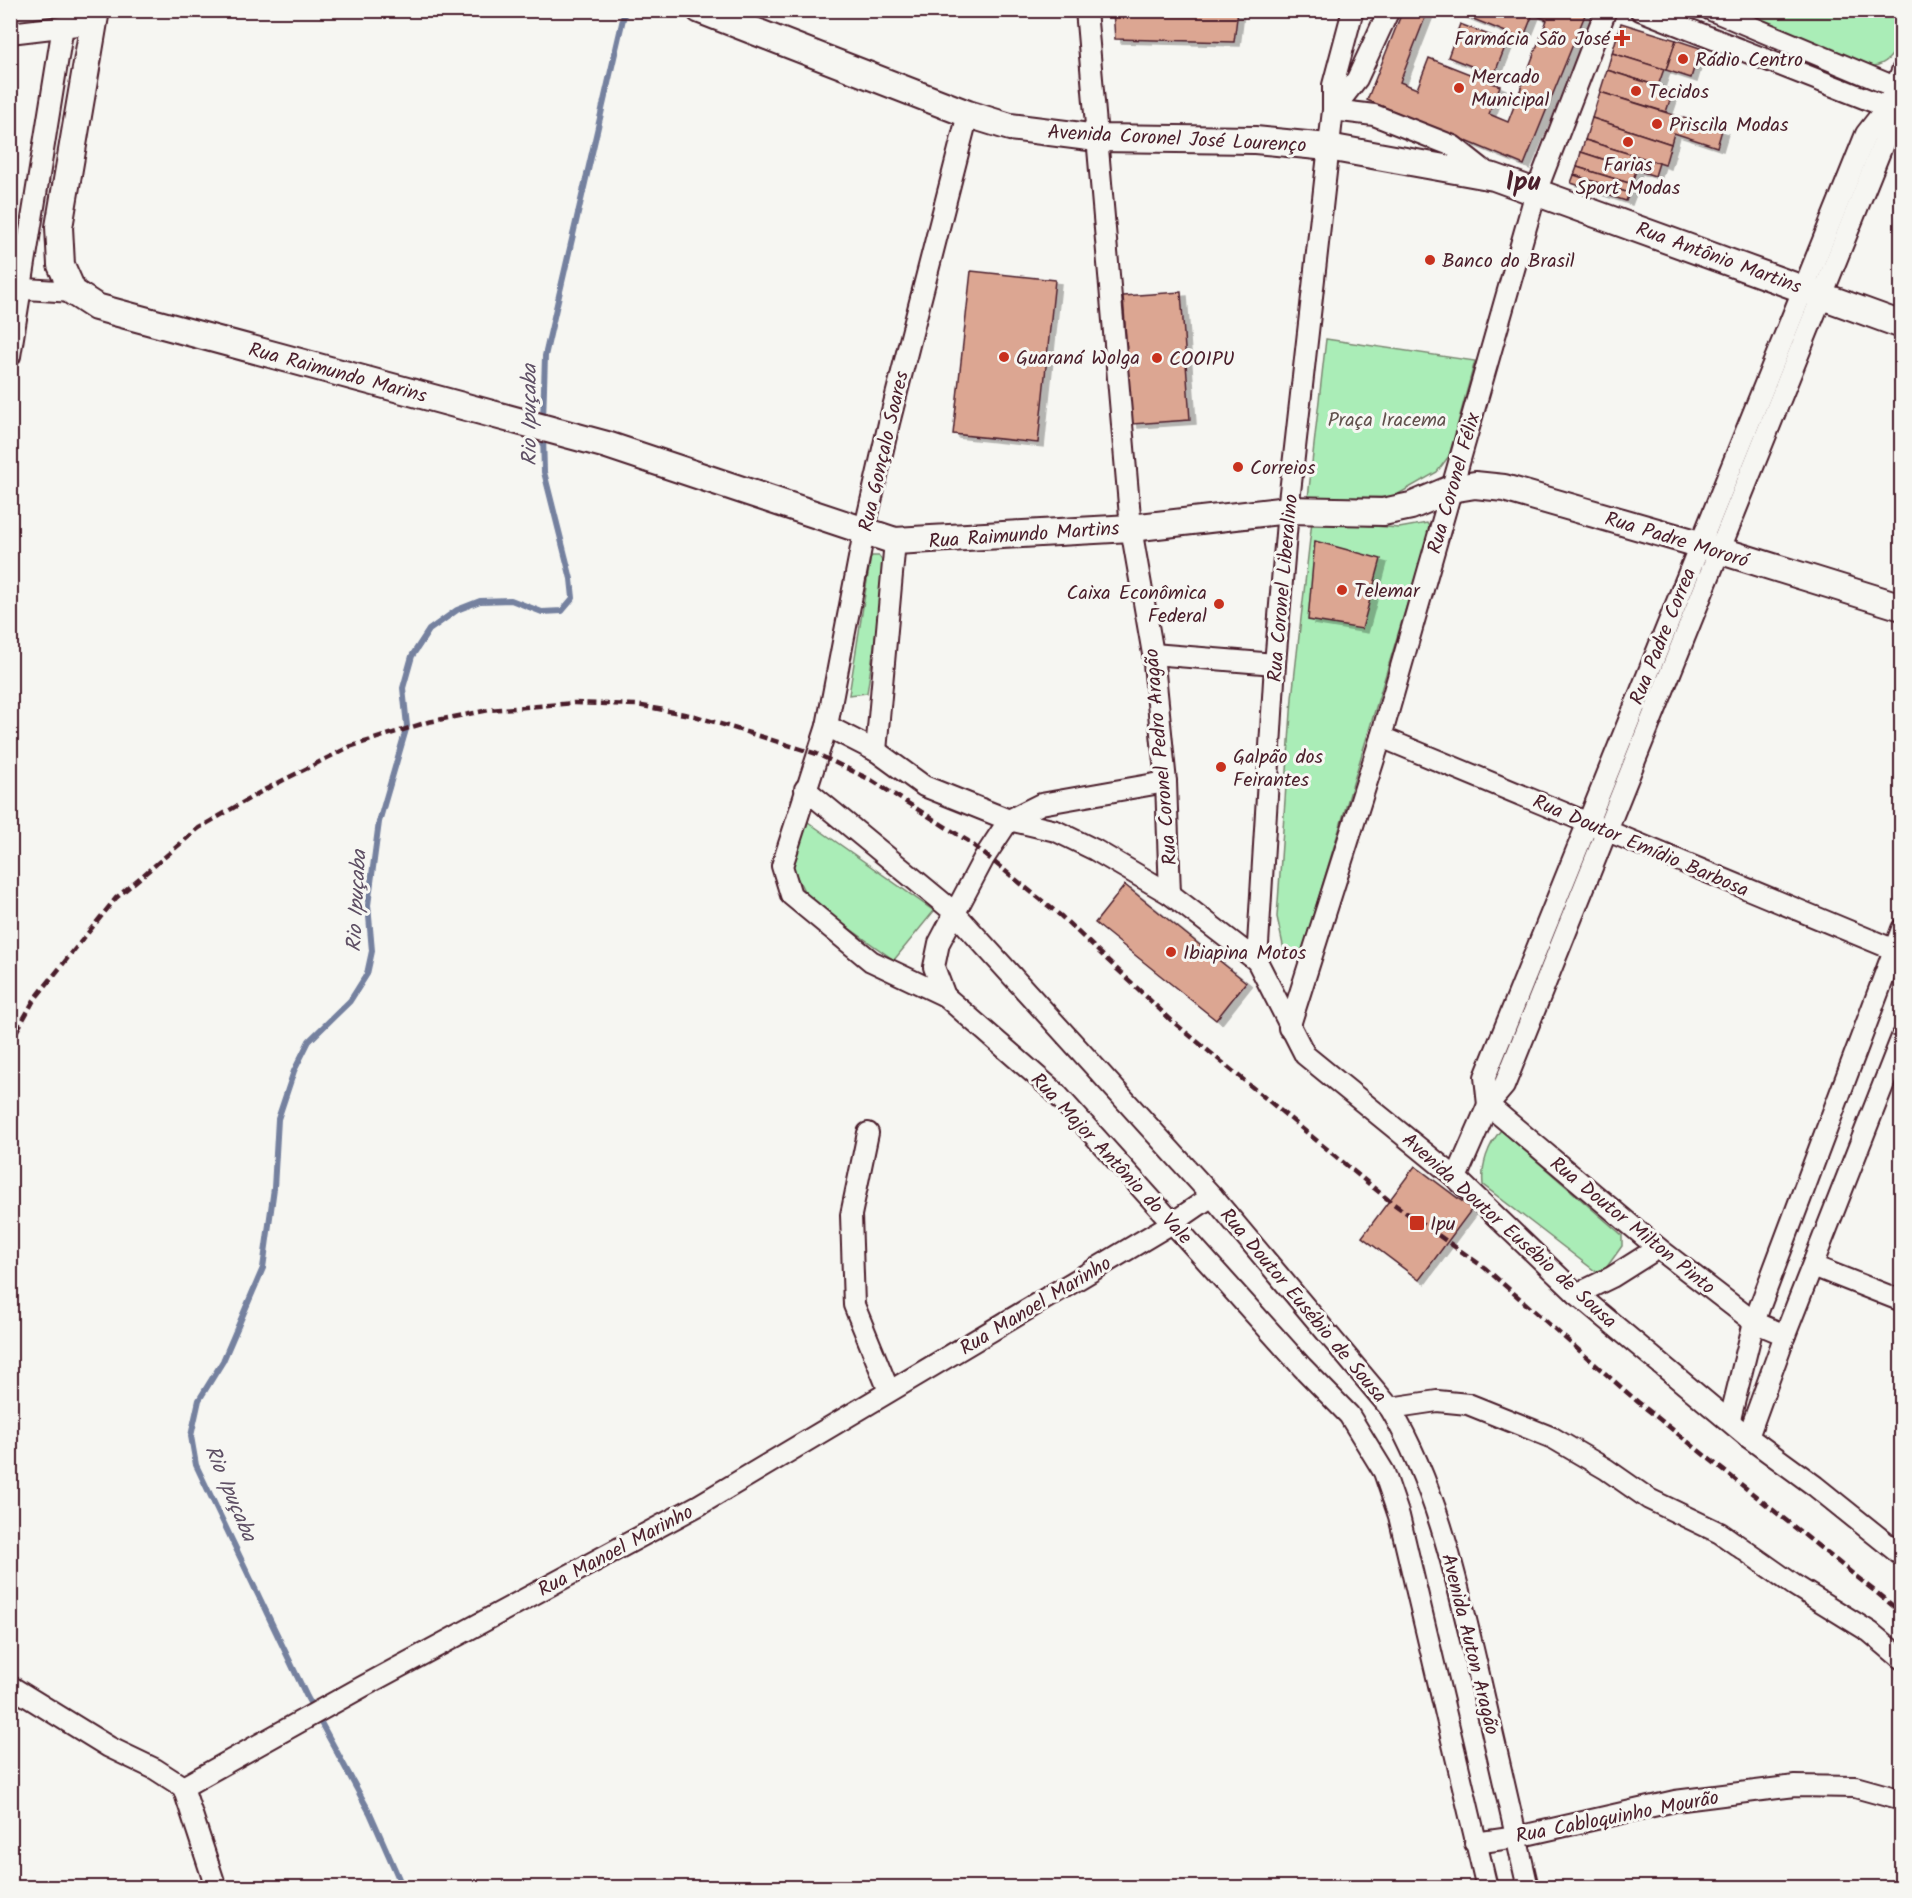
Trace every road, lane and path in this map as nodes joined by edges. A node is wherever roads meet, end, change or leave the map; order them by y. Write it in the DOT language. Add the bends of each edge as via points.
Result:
graph roads {
  1 [pos="700,10"];
  2 [pos="1086,10"];
  3 [pos="1353,10"];
  4 [pos="1389,10"];
  5 [pos="1606,10"];
  6 [pos="1640,10"];
  7 [pos="1712,10"];
  8 [pos="728,16"];
  9 [pos="95,17"];
  10 [pos="63,26"];
  11 [pos="10,33"];
  12 [pos="1899,83"];
  13 [pos="1333,110"];
  14 [pos="1894,110"];
  15 [pos="968,114"];
  16 [pos="1096,138"];
  17 [pos="1328,147"];
  18 [pos="1494,177"];
  19 [pos="1536,192"];
  20 [pos="17,288"];
  21 [pos="73,291"];
  22 [pos="1814,292"];
  23 [pos="1902,325"];
  24 [pos="10,356"];
  25 [pos="606,445"];
  26 [pos="1451,489"];
  27 [pos="1288,510"];
  28 [pos="1131,528"];
  29 [pos="864,532"];
  30 [pos="895,541"];
  31 [pos="1709,548"];
  32 [pos="1902,607"];
  33 [pos="1153,654"];
  34 [pos="1275,664"];
  35 [pos="827,726"];
  36 [pos="1381,737"];
  37 [pos="876,751"];
  38 [pos="1166,782"];
  39 [pos="806,789"];
  40 [pos="1009,820"];
  41 [pos="1588,823"];
  42 [pos="1607,831"];
  43 [pos="1170,894"];
  44 [pos="954,912"];
  45 [pos="1902,929"];
  46 [pos="1898,951"];
  47 [pos="1257,961"];
  48 [pos="945,996"];
  49 [pos="1289,1029"];
  50 [pos="1902,1037"];
  51 [pos="1488,1105"];
  52 [pos="868,1133"];
  53 [pos="1456,1178"];
  54 [pos="1212,1196"];
  55 [pos="1174,1222"];
  56 [pos="1658,1248"];
  57 [pos="1813,1266"];
  58 [pos="1577,1294"];
  59 [pos="1902,1301"];
  60 [pos="1754,1322"];
  61 [pos="1785,1335"];
  62 [pos="889,1391"];
  63 [pos="1390,1408"];
  64 [pos="1349,1415"];
  65 [pos="1730,1419"];
  66 [pos="1748,1437"];
  67 [pos="1902,1556"];
  68 [pos="1902,1659"];
  69 [pos="10,1686"];
  70 [pos="183,1787"];
  71 [pos="1902,1800"];
  72 [pos="1516,1837"];
  73 [pos="1476,1843"];
  74 [pos="216,1887"];
  75 [pos="1487,1887"];
  76 [pos="1528,1887"];
  1 -- 8 [label="main road, Avenida Coronel José Lourenço"];
  2 -- 16 [label="street, Rua Coronel Pedro Aragão"];
  3 -- 13 [label="street, Rua Coronel Liberalino" via="1333,85"];
  4 -- 13 [label="street, Rua Coronel Liberalino" via="1356,79"];
  5 -- 19 [label="street, Rua Coronel Félix"];
  6 -- 14 [label="street"];
  7 -- 12 [label="street"];
  8 -- 15 [label="main road, Avenida Coronel José Lourenço"];
  9 -- 10 [label="street"];
  9 -- 21 [label="main road" via="59,227 61,265"];
  10 -- 11 [label="street"];
  10 -- 20 [label="street"];
  12 -- 14 [label="street, Rua Padre Correa"];
  13 -- 17 [label="street, Rua Coronel Liberalino"];
  13 -- 18 [label="street, Avenida Coronel José Lourenço" via="1374,115 1454,146"];
  14 -- 22 [label="street, Rua Padre Correa" via="1885,139"];
  15 -- 16 [label="main road, Avenida Coronel José Lourenço" via="1010,127"];
  15 -- 29 [label="street, Rua Gonçalo Soares"];
  16 -- 17 [label="main road, Avenida Coronel José Lourenço" via="1255,140"];
  16 -- 28 [label="street, Rua Coronel Pedro Aragão"];
  17 -- 18 [label="main road, Avenida Coronel José Lourenço"];
  17 -- 27 [label="street, Rua Coronel Liberalino"];
  18 -- 19 [label="main road, Avenida Coronel José Lourenço"];
  19 -- 22 [label="main road, Rua Antônio Martins"];
  19 -- 26 [label="street, Rua Coronel Félix"];
  20 -- 21 [label="street"];
  20 -- 24 [label="street"];
  21 -- 25 [label="main road, Rua Raimundo Marins" via="96,307"];
  22 -- 23 [label="main road, Rua Antônio Martins"];
  22 -- 31 [label="street, Rua Padre Correa"];
  25 -- 29 [label="main road, Rua Raimundo Martins"];
  26 -- 27 [label="main road, Rua Raimundo Martins" via="1411,506 1383,512"];
  26 -- 31 [label="main road, Rua Padre Mororó" via="1474,485 1504,488"];
  26 -- 36 [label="street, Rua Coronel Félix"];
  27 -- 28 [label="main road, Rua Raimundo Martins"];
  27 -- 34 [label="street, Rua Coronel Liberalino"];
  28 -- 30 [label="main road, Rua Raimundo Martins"];
  28 -- 33 [label="street, Rua Coronel Pedro Aragão"];
  29 -- 30 [label="main road, Rua Raimundo Martins"];
  29 -- 35 [label="street, Rua Gonçalo Soares"];
  30 -- 37 [label="street, Rua Gonçalo Soares"];
  31 -- 32 [label="main road, Rua Padre Mororó"];
  31 -- 41 [label="street, Rua Padre Correa"];
  31 -- 42 [label="street, Rua Padre Correa"];
  33 -- 34 [label="street"];
  33 -- 38 [label="street, Rua Coronel Pedro Aragão"];
  34 -- 47 [label="street, Rua Coronel Liberalino"];
  35 -- 37 [label="street, Avenida Doutor Eusébio de Sousa"];
  35 -- 39 [label="street, Rua Gonçalo Soares"];
  36 -- 41 [label="street, Rua Doutor Emídio Barbosa"];
  36 -- 49 [label="street, Rua Coronel Félix"];
  37 -- 40 [label="street, Avenida Doutor Eusébio de Sousa" via="924,786"];
  38 -- 40 [label="street" via="1041,804"];
  38 -- 43 [label="street, Rua Coronel Pedro Aragão"];
  39 -- 44 [label="street, Rua Doutor Eusébio de Sousa"];
  39 -- 48 [label="street, Rua Major Antônio do Vale" via="782,866 791,895 871,961"];
  40 -- 43 [label="street, Avenida Doutor Eusébio de Sousa" via="1056,831"];
  40 -- 44 [label="street"];
  41 -- 42 [label="street, Rua Doutor Emídio Barbosa"];
  41 -- 51 [label="street, Rua Padre Correa" via="1485,1077"];
  42 -- 46 [label="street, Rua Doutor Emídio Barbosa"];
  42 -- 51 [label="street, Rua Padre Correa" via="1504,1086"];
  43 -- 47 [label="street, Avenida Doutor Eusébio de Sousa"];
  44 -- 48 [label="street" via="939,943 934,967"];
  44 -- 54 [label="street, Rua Doutor Eusébio de Sousa"];
  45 -- 46 [label="street"];
  46 -- 60 [label="street"];
  47 -- 49 [label="street, Avenida Doutor Eusébio de Sousa"];
  48 -- 55 [label="street, Rua Major Antônio do Vale" via="1054,1090"];
  49 -- 53 [label="street, Avenida Doutor Eusébio de Sousa" via="1305,1055"];
  50 -- 57 [label="street"];
  51 -- 53 [label="street, Rua Padre Correa"];
  51 -- 56 [label="street, Rua Doutor Milton Pinto"];
  52 -- 62 [label="street" via="851,1215 854,1305"];
  53 -- 58 [label="street, Avenida Doutor Eusébio de Sousa"];
  54 -- 55 [label="street, Rua Manoel Marinho"];
  54 -- 63 [label="street, Rua Doutor Eusébio de Sousa"];
  55 -- 62 [label="street, Rua Manoel Marinho"];
  55 -- 64 [label="street, Rua Major Antônio do Vale"];
  56 -- 58 [label="street"];
  56 -- 60 [label="street, Rua Doutor Milton Pinto"];
  57 -- 59 [label="street"];
  57 -- 61 [label="street"];
  58 -- 65 [label="street, Avenida Doutor Eusébio de Sousa"];
  60 -- 61 [label="street, Rua Doutor Milton Pinto"];
  60 -- 65 [label="street"];
  61 -- 66 [label="street"];
  62 -- 70 [label="street, Rua Manoel Marinho" via="699,1505"];
  63 -- 68 [label="street, Rua Doutor Eusébio de Sousa" via="1437,1401 1468,1404 1553,1438 1649,1499 1720,1533 1870,1632"];
  63 -- 72 [label="street, Avenida Auton Aragão" via="1427,1482 1452,1562"];
  64 -- 73 [label="street, Avenida Auton Aragão" via="1384,1472 1399,1516"];
  65 -- 66 [label="street, Avenida Doutor Eusébio de Sousa"];
  66 -- 67 [label="street, Avenida Doutor Eusébio de Sousa"];
  69 -- 70 [label="street"];
  70 -- 74 [label="street"];
  71 -- 72 [label="street, Rua Cabloquinho Mourão" via="1855,1787 1795,1786 1675,1801"];
  72 -- 73 [label="street, Rua Cabloquinho Mourão"];
  72 -- 76 [label="street, Avenida Auton Aragão"];
  73 -- 75 [label="street, Avenida Auton Aragão"];
}
